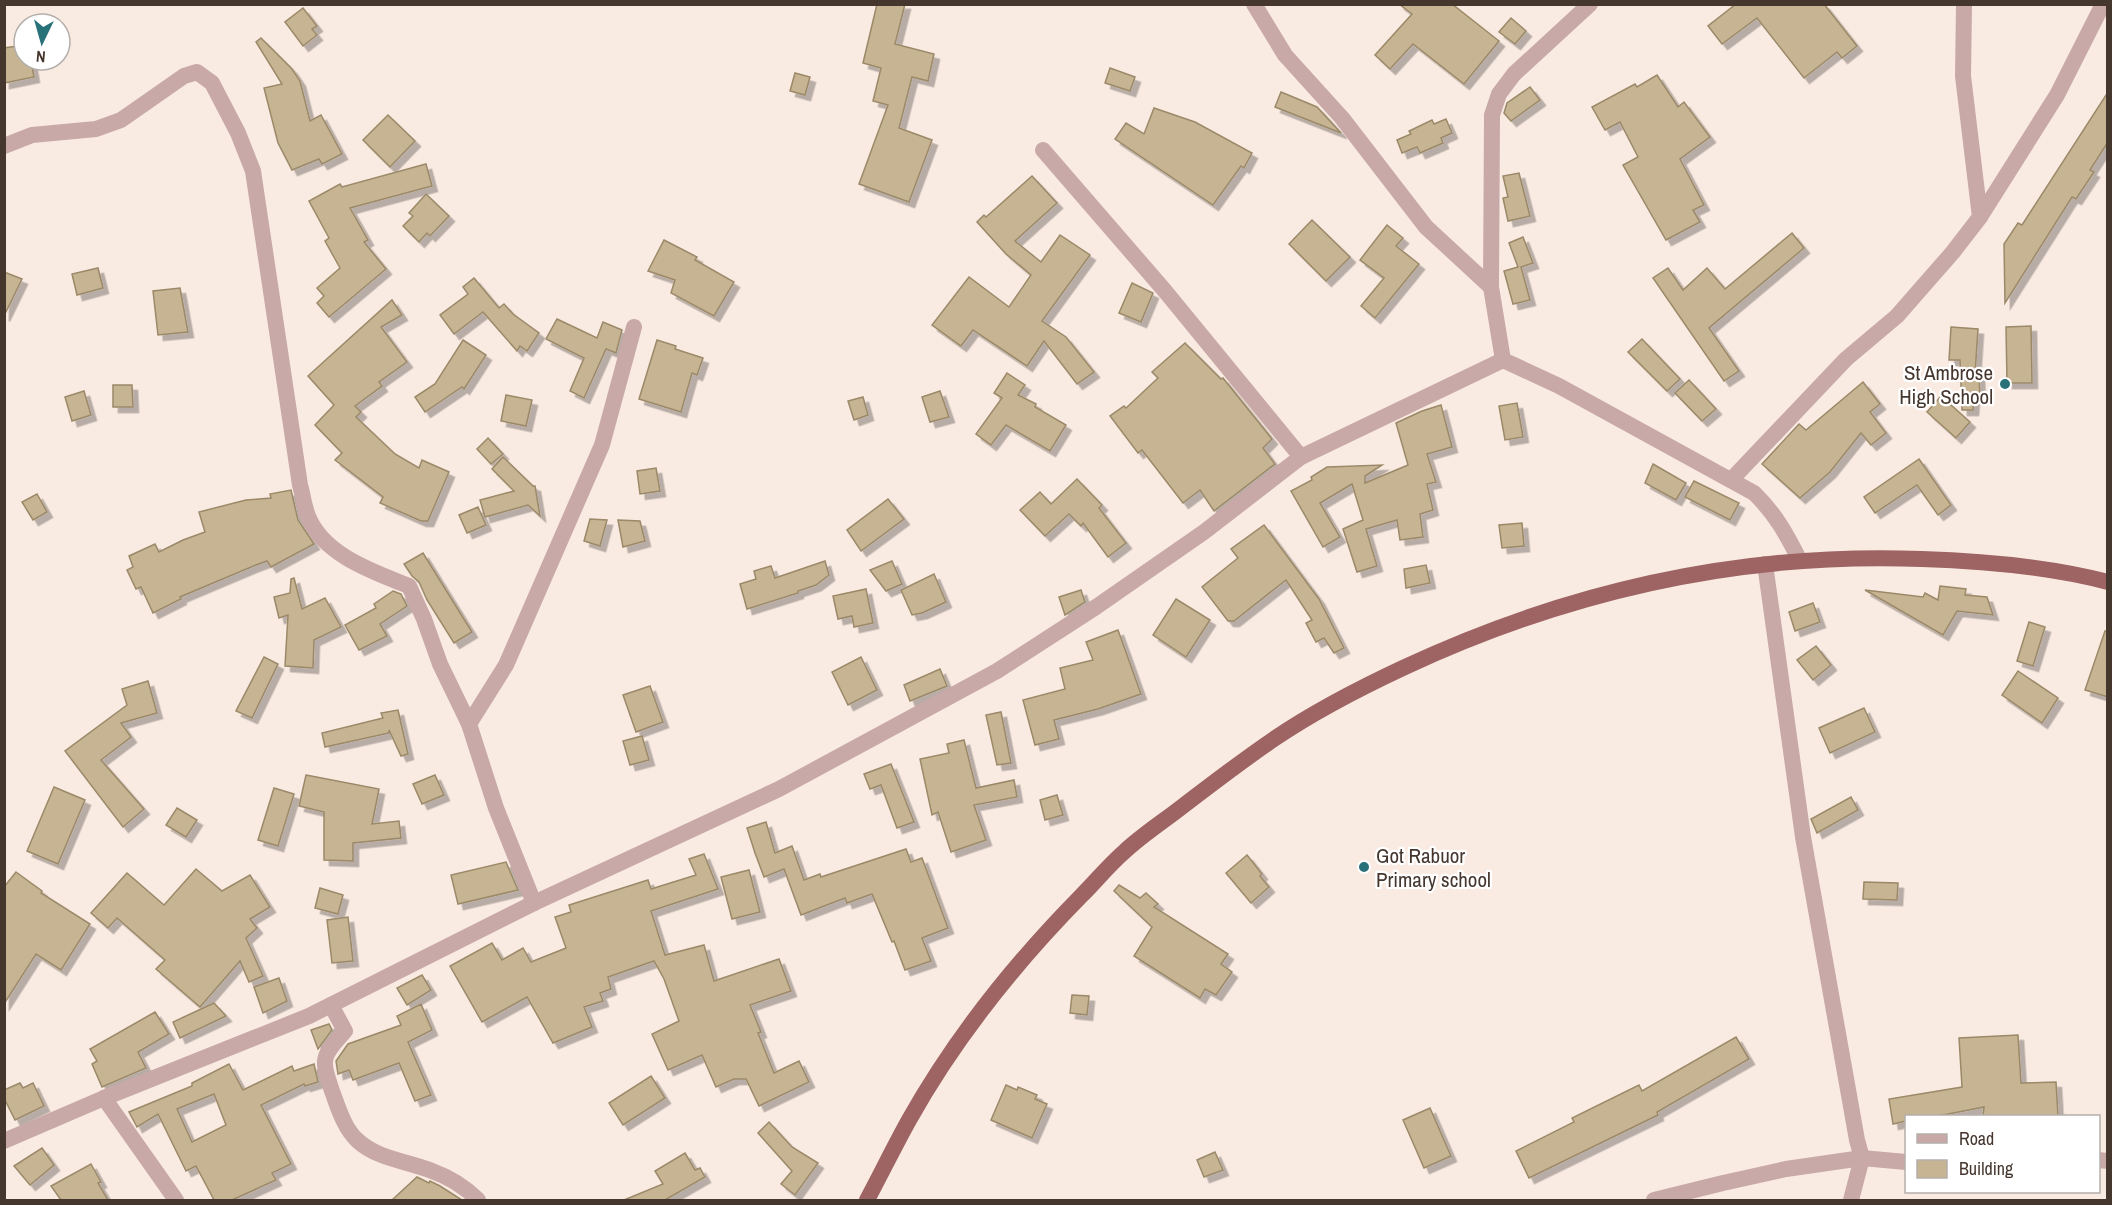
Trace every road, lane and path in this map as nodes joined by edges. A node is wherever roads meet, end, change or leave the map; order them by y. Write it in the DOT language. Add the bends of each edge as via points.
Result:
graph roads {
  1 [pos="1254,4"];
  2 [pos="1590,4"];
  3 [pos="1964,4"];
  4 [pos="2103,4"];
  5 [pos="4,146"];
  6 [pos="1043,150"];
  7 [pos="1980,218"];
  8 [pos="1491,287"];
  9 [pos="634,327"];
  10 [pos="1503,360"];
  11 [pos="1301,457"];
  12 [pos="1731,480"];
  13 [pos="1800,561"];
  14 [pos="1765,564"];
  15 [pos="2108,582"];
  16 [pos="469,724"];
  17 [pos="534,903"];
  18 [pos="331,1005"];
  19 [pos="104,1098"];
  20 [pos="4,1141"];
  21 [pos="1862,1158"];
  22 [pos="1905,1162"];
  23 [pos="176,1200"];
  24 [pos="478,1200"];
  25 [pos="867,1200"];
  26 [pos="1654,1200"];
  27 [pos="1851,1200"];
  1 -- 8 [label="street" via="1286,55 1342,118 1426,227"];
  2 -- 8 [label="street" via="1514,74 1499,94 1492,115"];
  3 -- 7 [label="street" via="1963,76"];
  4 -- 7 [label="street" via="2056,95"];
  5 -- 16 [label="street" via="32,135 96,129 121,120 184,76 197,72 212,83 253,171 300,485 309,518 324,540 345,557 409,586"];
  6 -- 11 [label="street"];
  7 -- 12 [label="street" via="1897,316 1846,359"];
  8 -- 10 [label="street"];
  9 -- 16 [label="street" via="602,445 506,665"];
  10 -- 11 [label="street"];
  10 -- 12 [label="street" via="1559,386"];
  11 -- 17 [label="street" via="1204,532 997,671 779,789"];
  12 -- 13 [label="street" via="1769,507"];
  13 -- 14 [label="highway"];
  13 -- 15 [label="highway" via="1875,557 1950,560 2015,565"];
  14 -- 21 [label="street" via="1803,837"];
  14 -- 25 [label="highway" via="1688,574 1544,611 1459,642 1362,687 1276,737 1124,852 1051,926 971,1023 909,1119"];
  16 -- 17 [label="street" via="495,808"];
  17 -- 18 [label="street"];
  18 -- 19 [label="street"];
  18 -- 24 [label="street" via="345,1031 327,1051 323,1064 340,1114 355,1139 373,1152 434,1171"];
  19 -- 20 [label="street"];
  19 -- 23 [label="street"];
  21 -- 22 [label="street"];
  21 -- 26 [label="street" via="1786,1169"];
  21 -- 27 [label="street"];
}
